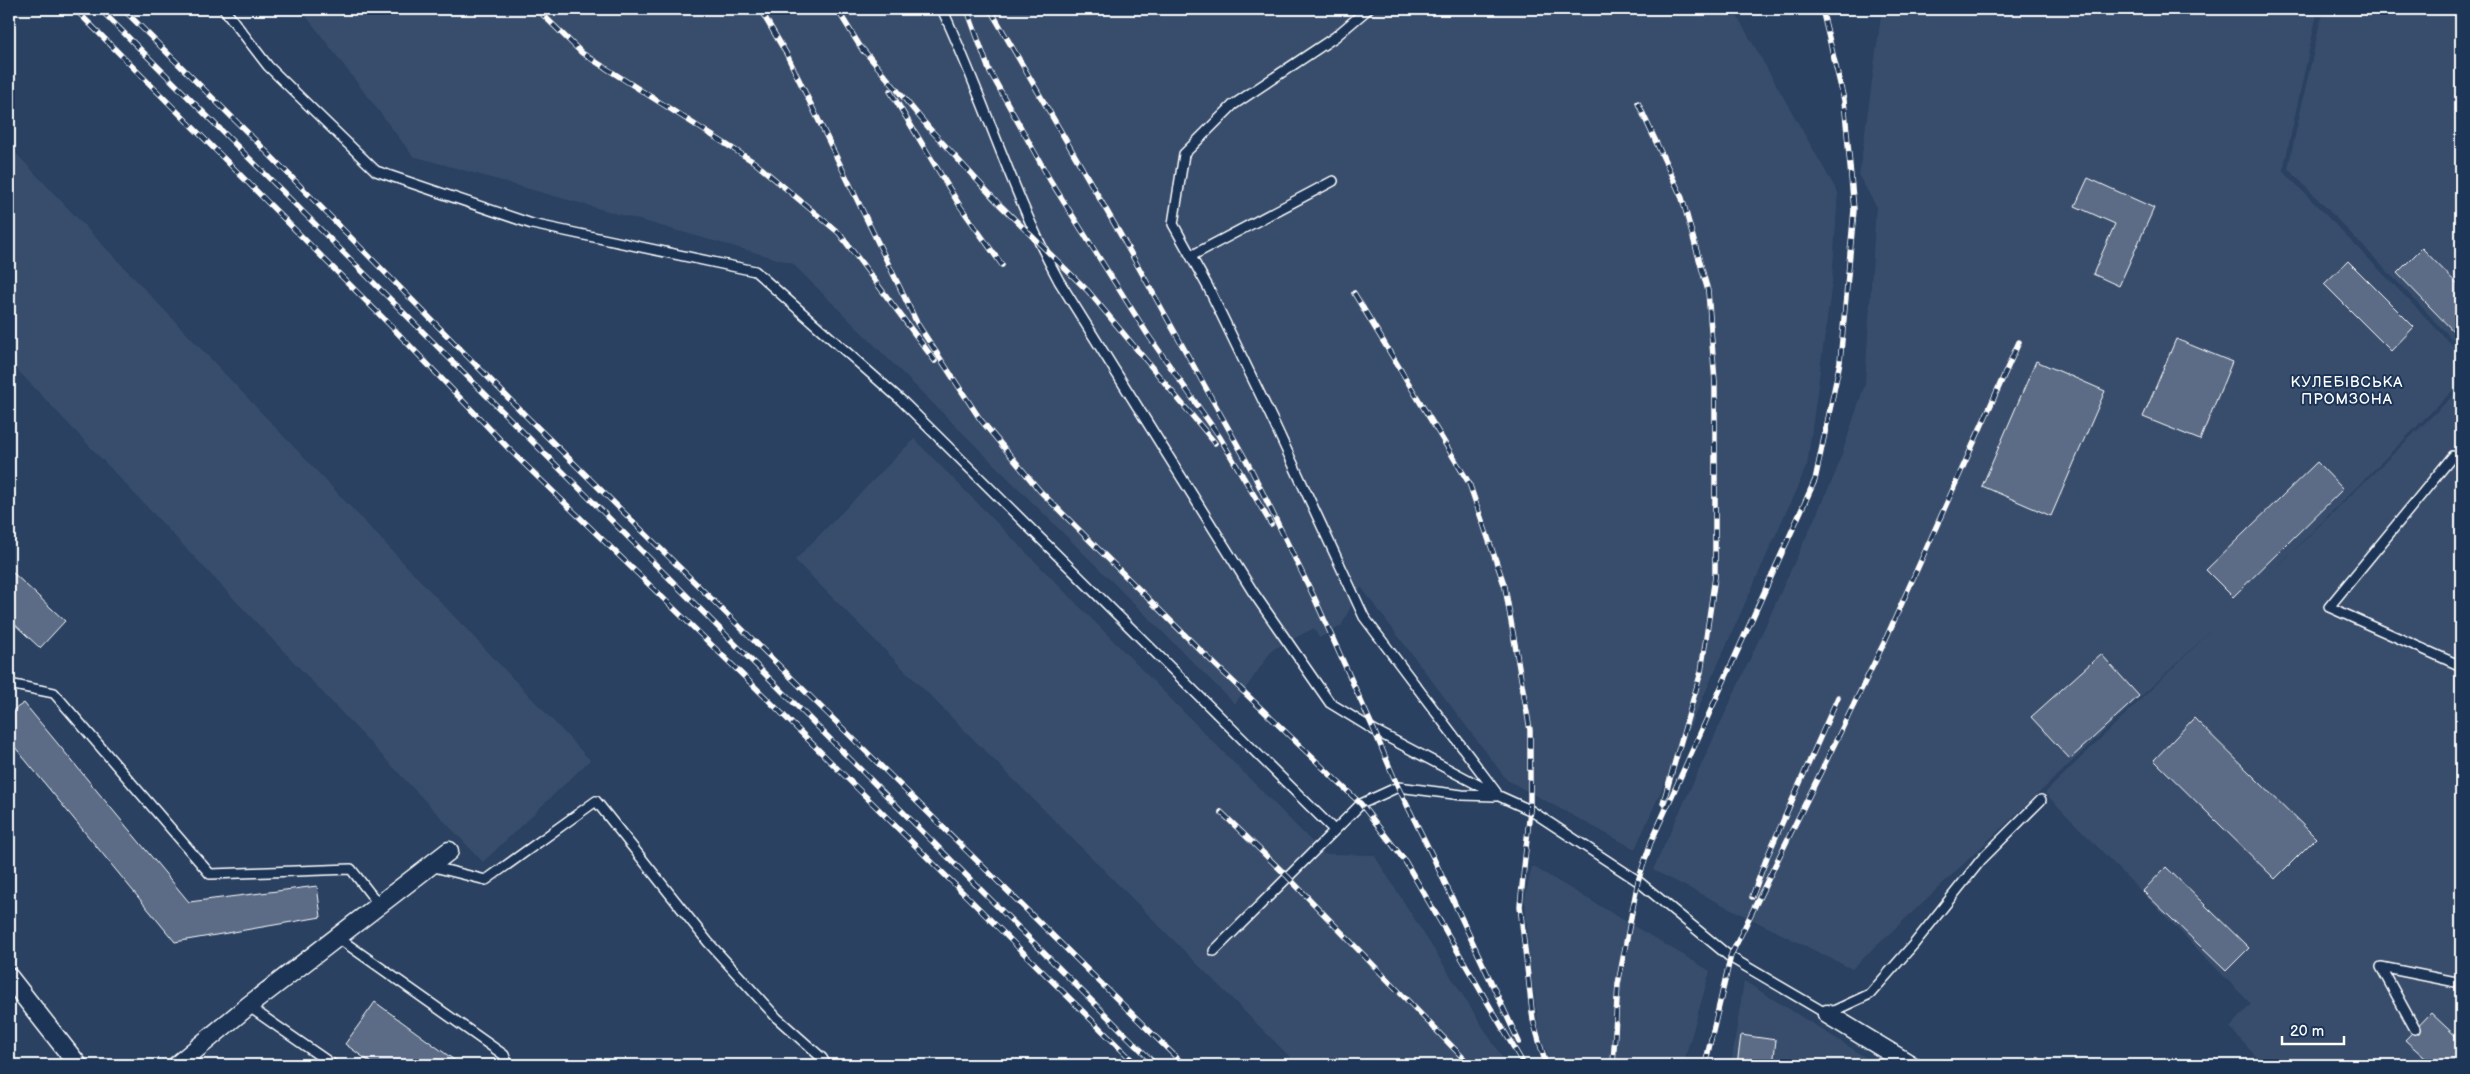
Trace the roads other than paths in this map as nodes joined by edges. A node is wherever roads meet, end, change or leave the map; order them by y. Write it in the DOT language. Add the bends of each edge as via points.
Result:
graph roads {
  1 [pos="224,9"];
  2 [pos="942,9"];
  3 [pos="1368,9"];
  4 [pos="1333,181"];
  5 [pos="1191,256"];
  6 [pos="2458,456"];
  7 [pos="2461,666"];
  8 [pos="9,684"];
  9 [pos="1499,796"];
  10 [pos="2041,800"];
  11 [pos="1334,830"];
  12 [pos="449,851"];
  13 [pos="429,866"];
  14 [pos="379,904"];
  15 [pos="337,937"];
  16 [pos="1214,951"];
  17 [pos="9,977"];
  18 [pos="2461,983"];
  19 [pos="248,1006"];
  20 [pos="1827,1014"];
  21 [pos="2415,1029"];
  22 [pos="1902,1062"];
  23 [pos="78,1065"];
  24 [pos="177,1065"];
  25 [pos="332,1065"];
  26 [pos="508,1065"];
  27 [pos="826,1065"];
  1 -- 11 [label="lane" via="268,66 376,170 532,224 755,271 902,401"];
  2 -- 9 [label="lane" via="1037,241 1059,281 1253,592 1330,703"];
  3 -- 5 [label="lane" via="1336,37 1234,105 1184,154 1173,224"];
  4 -- 5 [label="lane"];
  5 -- 9 [label="lane" via="1274,423 1364,617"];
  6 -- 7 [label="lane" via="2328,606"];
  8 -- 14 [label="lane" via="54,693 210,874 351,869"];
  9 -- 11 [label="lane" via="1398,787 1361,804"];
  9 -- 20 [label="lane" via="1530,810 1638,880 1730,957"];
  10 -- 20 [label="lane" via="1981,860 1870,994"];
  11 -- 16 [label="lane"];
  12 -- 13 [label="street"];
  13 -- 14 [label="street"];
  13 -- 27 [label="lane" via="486,880 596,801 708,942 777,1018"];
  14 -- 15 [label="street"];
  15 -- 19 [label="street"];
  15 -- 26 [label="lane" via="504,1055"];
  17 -- 23 [label="street"];
  18 -- 21 [label="lane" via="2381,967"];
  19 -- 24 [label="street"];
  19 -- 25 [label="lane"];
  20 -- 22 [label="street"];
}
